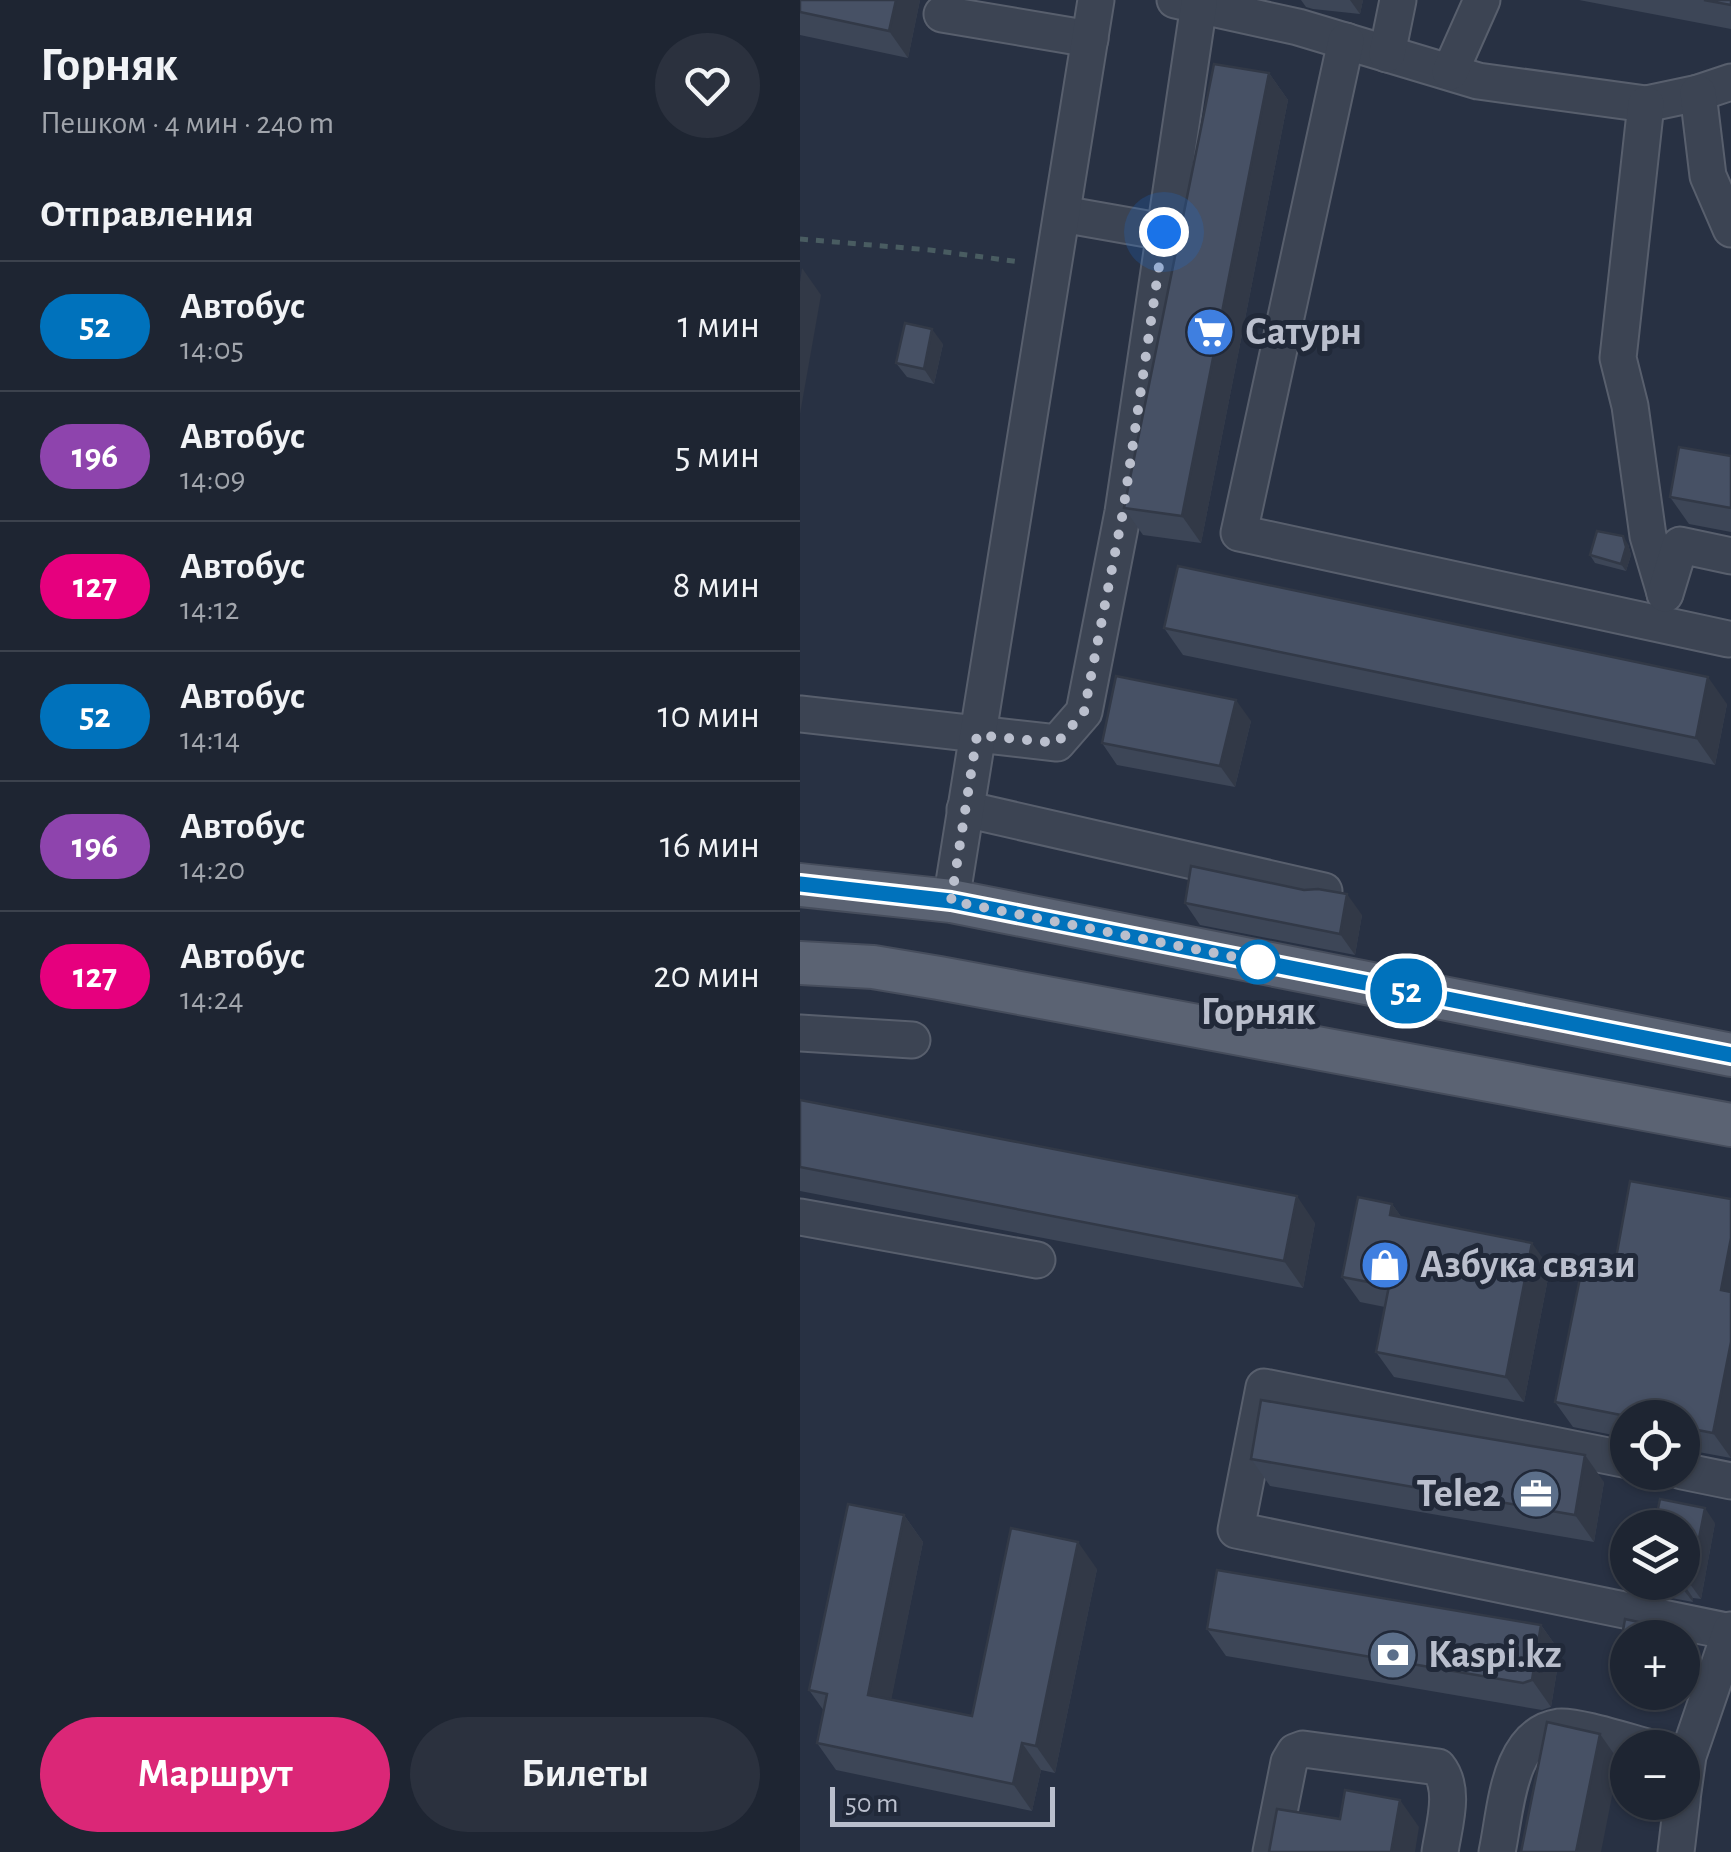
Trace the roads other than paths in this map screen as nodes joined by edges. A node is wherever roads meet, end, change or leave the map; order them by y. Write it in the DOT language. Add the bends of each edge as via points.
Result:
graph roads {
  1 [pos="1096,0"];
  2 [pos="1398,0"];
  3 [pos="1482,0"];
  4 [pos="1187,2"];
  5 [pos="942,14"];
  6 [pos="1090,39"];
  7 [pos="1346,41"];
  8 [pos="1387,54"];
  9 [pos="1450,72"];
  10 [pos="1715,88"];
  11 [pos="1646,104"];
  12 [pos="1727,209"];
  13 [pos="1062,214"];
  14 [pos="1164,232"];
  15 [pos="1731,556"];
  16 [pos="1660,608"];
  17 [pos="1728,639"];
  18 [pos="800,714"];
  19 [pos="977,735"];
  20 [pos="965,809"];
  21 [pos="800,884"];
  22 [pos="1324,891"];
  23 [pos="951,901"];
  24 [pos="800,963"];
  25 [pos="800,1033"];
  26 [pos="912,1040"];
  27 [pos="1731,1055"];
  28 [pos="1731,1125"];
  29 [pos="800,1217"];
  30 [pos="1036,1260"];
  31 [pos="1610,1456"];
  32 [pos="1700,1475"];
  33 [pos="1731,1481"];
  34 [pos="1731,1631"];
  35 [pos="1695,1730"];
  36 [pos="1610,1738"];
  37 [pos="1680,1820"];
  38 [pos="1271,1852"];
  39 [pos="1440,1852"];
  40 [pos="1497,1852"];
  41 [pos="1676,1852"];
  1 -- 6 [label="street"];
  2 -- 8 [label="street"];
  3 -- 9 [label="street"];
  4 -- 7 [label="street"];
  4 -- 14 [label="street"];
  5 -- 6 [label="street"];
  6 -- 13 [label="street"];
  7 -- 8 [label="street"];
  7 -- 16 [label="street" via="1239,533"];
  8 -- 9 [label="street"];
  9 -- 11 [label="street"];
  10 -- 11 [label="street"];
  10 -- 12 [label="street" via="1708,176"];
  11 -- 16 [label="street" via="1618,358"];
  13 -- 14 [label="street"];
  13 -- 19 [label="street"];
  14 -- 19 [label="street" via="1123,512 1084,712 1057,743"];
  15 -- 16 [label="street" via="1680,545"];
  16 -- 17 [label="street"];
  18 -- 19 [label="street"];
  19 -- 20 [label="street"];
  20 -- 22 [label="street"];
  20 -- 23 [label="street"];
  21 -- 23 [label="main road"];
  23 -- 27 [label="main road"];
  24 -- 28 [label="main road" via="939,978"];
  25 -- 26 [label="street"];
  29 -- 30 [label="street"];
  31 -- 34 [label="street" via="1264,1388 1236,1530"];
  32 -- 33 [label="street"];
  34 -- 35 [label="street"];
  36 -- 40 [label="street" via="1561,1727 1533,1737 1516,1763"];
  37 -- 41 [label="street"];
  38 -- 39 [label="street" via="1289,1762 1304,1749 1438,1766 1448,1789"];
}
